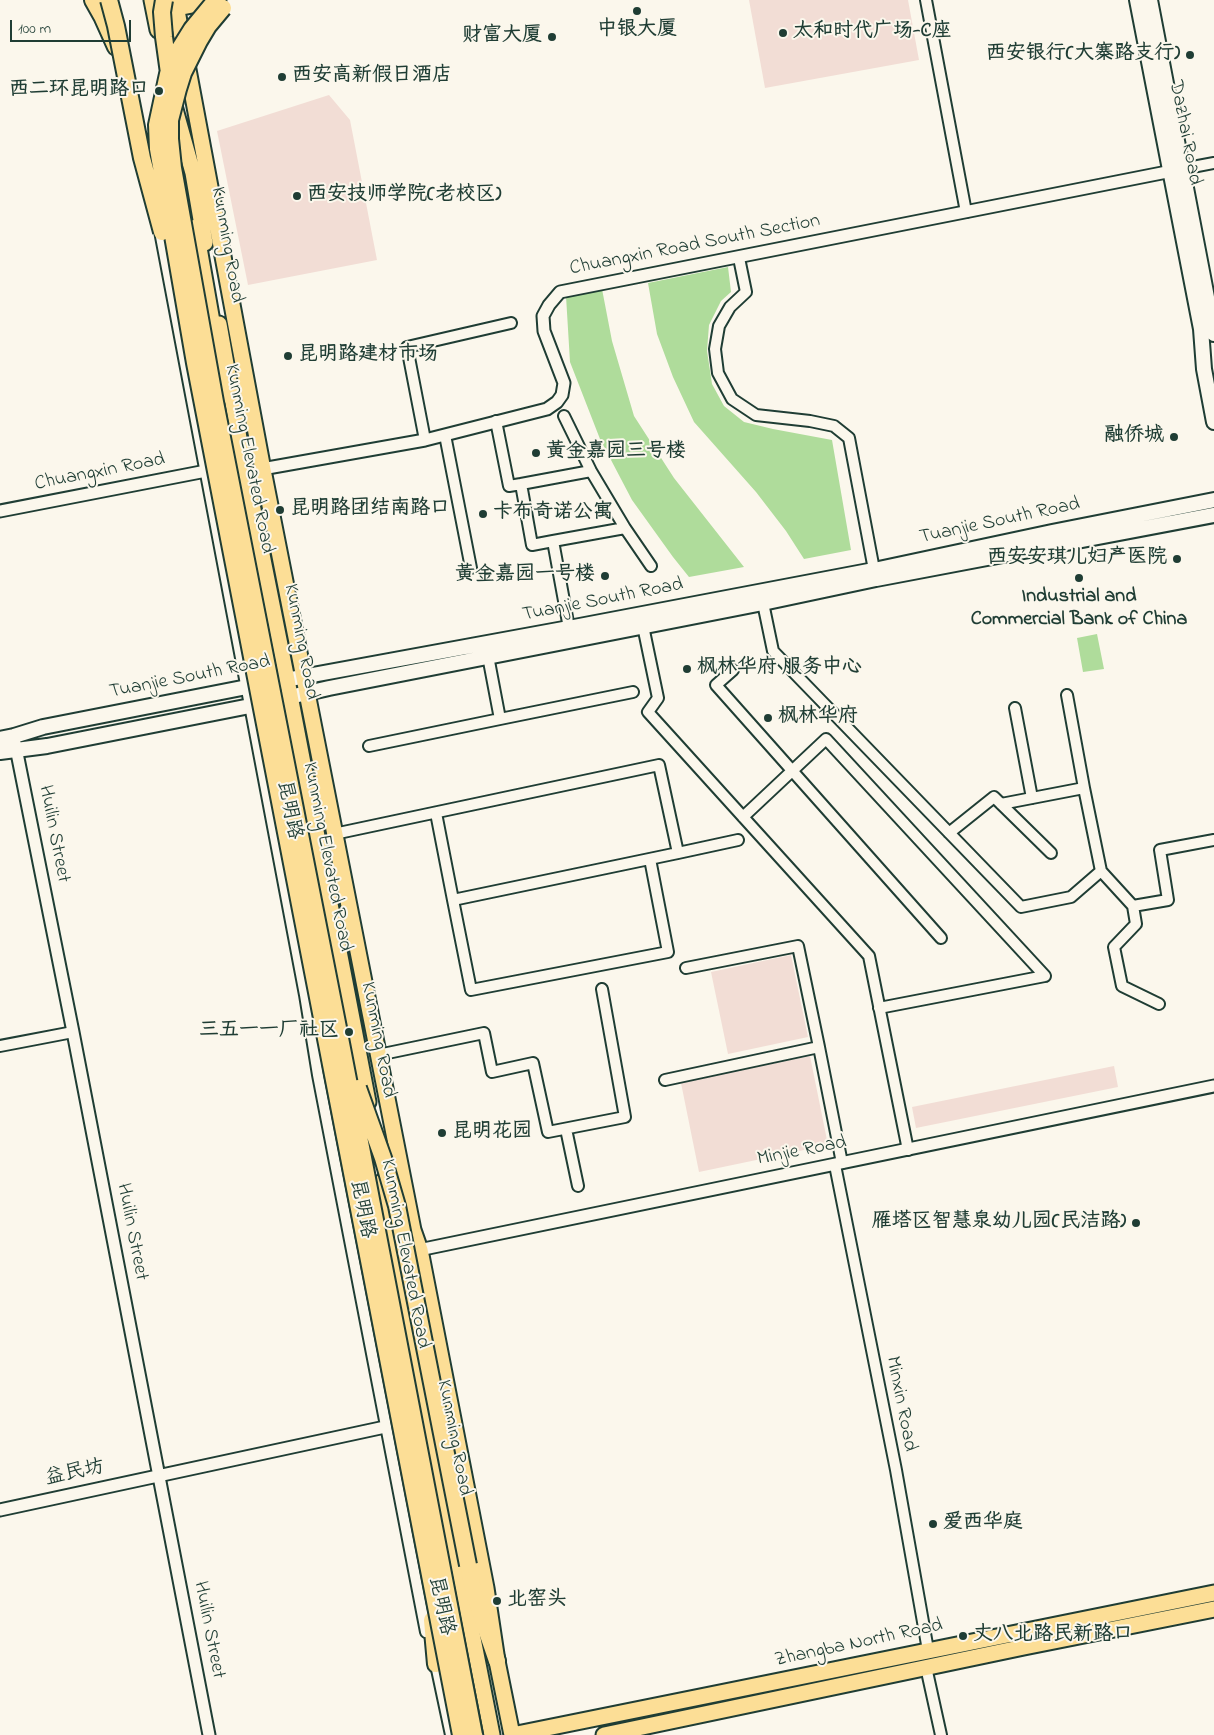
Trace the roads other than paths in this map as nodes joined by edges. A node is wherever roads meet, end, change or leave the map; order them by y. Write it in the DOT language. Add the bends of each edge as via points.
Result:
graph roads {
  1 [pos="93,0"];
  2 [pos="109,0"];
  3 [pos="113,0"];
  4 [pos="152,0"];
  5 [pos="217,0"];
  6 [pos="231,0"];
  7 [pos="926,0"];
  8 [pos="1137,0"];
  9 [pos="1150,0"];
  10 [pos="172,3"];
  11 [pos="126,75"];
  12 [pos="1214,163"];
  13 [pos="1176,170"];
  14 [pos="193,173"];
  15 [pos="150,183"];
  16 [pos="966,212"];
  17 [pos="739,258"];
  18 [pos="511,323"];
  19 [pos="1214,334"];
  20 [pos="195,362"];
  21 [pos="564,416"];
  22 [pos="496,421"];
  23 [pos="1214,422"];
  24 [pos="445,434"];
  25 [pos="425,440"];
  26 [pos="225,452"];
  27 [pos="263,470"];
  28 [pos="206,471"];
  29 [pos="591,471"];
  30 [pos="245,472"];
  31 [pos="521,484"];
  32 [pos="1214,500"];
  33 [pos="0,511"];
  34 [pos="1214,515"];
  35 [pos="624,528"];
  36 [pos="553,541"];
  37 [pos="651,566"];
  38 [pos="471,568"];
  39 [pos="875,574"];
  40 [pos="763,603"];
  41 [pos="644,626"];
  42 [pos="569,628"];
  43 [pos="488,656"];
  44 [pos="733,670"];
  45 [pos="304,677"];
  46 [pos="287,680"];
  47 [pos="246,687"];
  48 [pos="307,692"];
  49 [pos="633,692"];
  50 [pos="1067,695"];
  51 [pos="290,697"];
  52 [pos="250,706"];
  53 [pos="1015,708"];
  54 [pos="500,719"];
  55 [pos="0,739"];
  56 [pos="15,742"];
  57 [pos="369,746"];
  58 [pos="0,752"];
  59 [pos="793,770"];
  60 [pos="1084,788"];
  61 [pos="1032,798"];
  62 [pos="1001,804"];
  63 [pos="436,813"];
  64 [pos="743,817"];
  65 [pos="949,833"];
  66 [pos="334,834"];
  67 [pos="738,840"];
  68 [pos="1214,840"];
  69 [pos="678,853"];
  70 [pos="1051,853"];
  71 [pos="650,859"];
  72 [pos="1101,871"];
  73 [pos="453,900"];
  74 [pos="1133,906"];
  75 [pos="941,938"];
  76 [pos="686,968"];
  77 [pos="602,989"];
  78 [pos="1159,1004"];
  79 [pos="879,1008"];
  80 [pos="73,1032"];
  81 [pos="340,1038"];
  82 [pos="0,1046"];
  83 [pos="819,1047"];
  84 [pos="378,1055"];
  85 [pos="332,1075"];
  86 [pos="665,1080"];
  87 [pos="1214,1086"];
  88 [pos="566,1128"];
  89 [pos="908,1150"];
  90 [pos="838,1164"];
  91 [pos="578,1186"];
  92 [pos="420,1250"];
  93 [pos="398,1254"];
  94 [pos="429,1418"];
  95 [pos="385,1427"];
  96 [pos="159,1475"];
  97 [pos="0,1510"];
  98 [pos="1214,1593"];
  99 [pos="1214,1609"];
  100 [pos="928,1650"];
  101 [pos="497,1661"];
  102 [pos="436,1664"];
  103 [pos="926,1667"];
  104 [pos="489,1734"];
  105 [pos="209,1735"];
  106 [pos="451,1735"];
  107 [pos="461,1735"];
  108 [pos="474,1735"];
  109 [pos="512,1735"];
  110 [pos="604,1735"];
  111 [pos="941,1735"];
  1 -- 11 [label="highway, bridge"];
  2 -- 11 [label="highway, bridge"];
  3 -- 15 [label="street, 昆明路"];
  4 -- 14 [label="main road, Kunming Road" via="169,89"];
  5 -- 10 [label="main road"];
  5 -- 20 [label="highway, Kunming Elevated Road, bridge" via="192,29 177,54 168,74 157,124 161,172"];
  6 -- 26 [label="highway, Kunming Elevated Road, bridge" via="208,26 183,73 170,120 170,139"];
  7 -- 16 [label="street"];
  8 -- 13 [label="main road, Dazhai Road"];
  9 -- 13 [label="main road, Dazhai Road"];
  10 -- 26 [label="highway, bridge" via="162,12 166,56 214,330"];
  10 -- 27 [label="main road, Kunming Road"];
  11 -- 20 [label="highway, bridge" via="179,315"];
  12 -- 13 [label="street"];
  13 -- 16 [label="street, Chuangxin Road South Section"];
  13 -- 19 [label="main road, Dazhai Road"];
  13 -- 23 [label="main road, Dazhai Road"];
  14 -- 15 [label="street"];
  14 -- 30 [label="main road, Kunming Road"];
  15 -- 28 [label="street, 昆明路"];
  16 -- 17 [label="street, Chuangxin Road South Section"];
  17 -- 22 [label="street, Chuangxin Road South Section" via="560,292 543,316 544,331 564,383 562,395 547,408"];
  17 -- 39 [label="street" via="746,292 730,307 719,326 715,349 718,373 732,399 756,415 834,426 849,438"];
  18 -- 25 [label="street" via="407,347"];
  20 -- 85 [label="highway, Kunming Elevated Road, bridge"];
  21 -- 29 [label="street"];
  22 -- 24 [label="street, Chuangxin Road South Section"];
  22 -- 31 [label="street" via="509,486"];
  24 -- 25 [label="street, Chuangxin Road South Section"];
  24 -- 38 [label="street"];
  25 -- 27 [label="street, Chuangxin Road South Section"];
  26 -- 81 [label="highway, Kunming Elevated Road, bridge"];
  27 -- 30 [label="street, Chuangxin Road South Section"];
  27 -- 45 [label="main road, Kunming Road"];
  28 -- 30 [label="street"];
  28 -- 33 [label="street, Chuangxin Road"];
  28 -- 47 [label="street, 昆明路"];
  29 -- 31 [label="street"];
  29 -- 35 [label="street"];
  30 -- 46 [label="main road, Kunming Road"];
  31 -- 36 [label="street" via="532,545"];
  32 -- 39 [label="main road, Tuanjie South Road" via="1052,532"];
  34 -- 39 [label="main road, Tuanjie South Road"];
  35 -- 36 [label="street"];
  35 -- 37 [label="street"];
  36 -- 42 [label="street"];
  39 -- 40 [label="main road, Tuanjie South Road"];
  39 -- 42 [label="main road, Tuanjie South Road"];
  40 -- 41 [label="main road, Tuanjie South Road"];
  40 -- 65 [label="street" via="773,651"];
  41 -- 43 [label="main road, Tuanjie South Road"];
  41 -- 64 [label="street" via="658,698 648,712"];
  42 -- 45 [label="main road, Tuanjie South Road"];
  43 -- 48 [label="main road, Tuanjie South Road"];
  43 -- 54 [label="street"];
  44 -- 59 [label="street" via="716,685"];
  45 -- 46 [label="main road, Tuanjie South Road"];
  45 -- 48 [label="main road, Kunming Road"];
  46 -- 47 [label="main road, Tuanjie South Road"];
  46 -- 51 [label="main road, Kunming Road"];
  47 -- 52 [label="street, 昆明路"];
  47 -- 56 [label="main road, Tuanjie South Road" via="43,727"];
  48 -- 51 [label="main road, Tuanjie South Road"];
  48 -- 66 [label="main road, Kunming Road"];
  49 -- 54 [label="street"];
  50 -- 60 [label="street"];
  51 -- 52 [label="main road, Tuanjie South Road"];
  51 -- 93 [label="main road, Kunming Road"];
  52 -- 56 [label="main road, Tuanjie South Road" via="47,746"];
  52 -- 95 [label="street, 昆明路"];
  53 -- 61 [label="street"];
  54 -- 57 [label="street"];
  55 -- 56 [label="main road, Tuanjie South Road"];
  56 -- 58 [label="main road, Tuanjie South Road"];
  56 -- 80 [label="street, Huilin Street"];
  59 -- 64 [label="street"];
  59 -- 75 [label="street"];
  59 -- 79 [label="street" via="826,739 1045,976"];
  60 -- 61 [label="street"];
  60 -- 72 [label="street"];
  61 -- 62 [label="street"];
  62 -- 65 [label="street" via="994,797"];
  62 -- 70 [label="street"];
  63 -- 66 [label="street"];
  63 -- 69 [label="street" via="659,765"];
  63 -- 73 [label="street"];
  64 -- 79 [label="street" via="868,956"];
  65 -- 72 [label="street" via="1021,907 1071,897"];
  66 -- 84 [label="main road, Kunming Road"];
  67 -- 69 [label="street"];
  68 -- 74 [label="street" via="1160,850 1168,900"];
  69 -- 71 [label="street"];
  71 -- 73 [label="street"];
  71 -- 73 [label="street" via="668,952 471,990"];
  72 -- 74 [label="street"];
  74 -- 78 [label="street" via="1136,924 1114,947 1122,986"];
  76 -- 83 [label="street, Minxin Road" via="798,946"];
  77 -- 88 [label="street" via="625,1117"];
  79 -- 89 [label="street"];
  80 -- 82 [label="street"];
  80 -- 96 [label="street, Huilin Street"];
  81 -- 101 [label="highway, bridge" via="384,1158 397,1206 474,1594"];
  81 -- 108 [label="highway, Kunming Elevated Road, bridge"];
  83 -- 86 [label="street"];
  83 -- 90 [label="street, Minxin Road"];
  84 -- 88 [label="street" via="484,1033 492,1072 533,1063 548,1132"];
  84 -- 92 [label="main road, Kunming Road" via="413,1230"];
  85 -- 102 [label="highway, bridge" via="336,1147 411,1507 432,1620"];
  85 -- 107 [label="highway, Kunming Elevated Road, bridge"];
  87 -- 89 [label="street, Minjie Road"];
  88 -- 91 [label="street"];
  89 -- 90 [label="street, Minjie Road"];
  90 -- 92 [label="street, Minjie Road"];
  90 -- 100 [label="street, Minxin Road"];
  92 -- 93 [label="street, Minjie Road"];
  92 -- 101 [label="main road, Kunming Road" via="486,1588"];
  93 -- 94 [label="main road, Kunming Road"];
  94 -- 95 [label="street"];
  94 -- 104 [label="main road, Kunming Road"];
  95 -- 96 [label="street, 益民坊"];
  95 -- 102 [label="street, 昆明路" via="428,1640"];
  96 -- 97 [label="street, 益民坊"];
  96 -- 105 [label="street, Huilin Street"];
  98 -- 100 [label="main road, Zhangba North Road"];
  99 -- 103 [label="main road, Zhangba North Road"];
  100 -- 109 [label="main road, Zhangba North Road"];
  101 -- 109 [label="main road, Kunming Road"];
  102 -- 106 [label="street, 昆明路"];
  103 -- 110 [label="main road, Zhangba North Road"];
  103 -- 111 [label="street"];
  104 -- 109 [label="main road, Zhangba North Road"];
}
